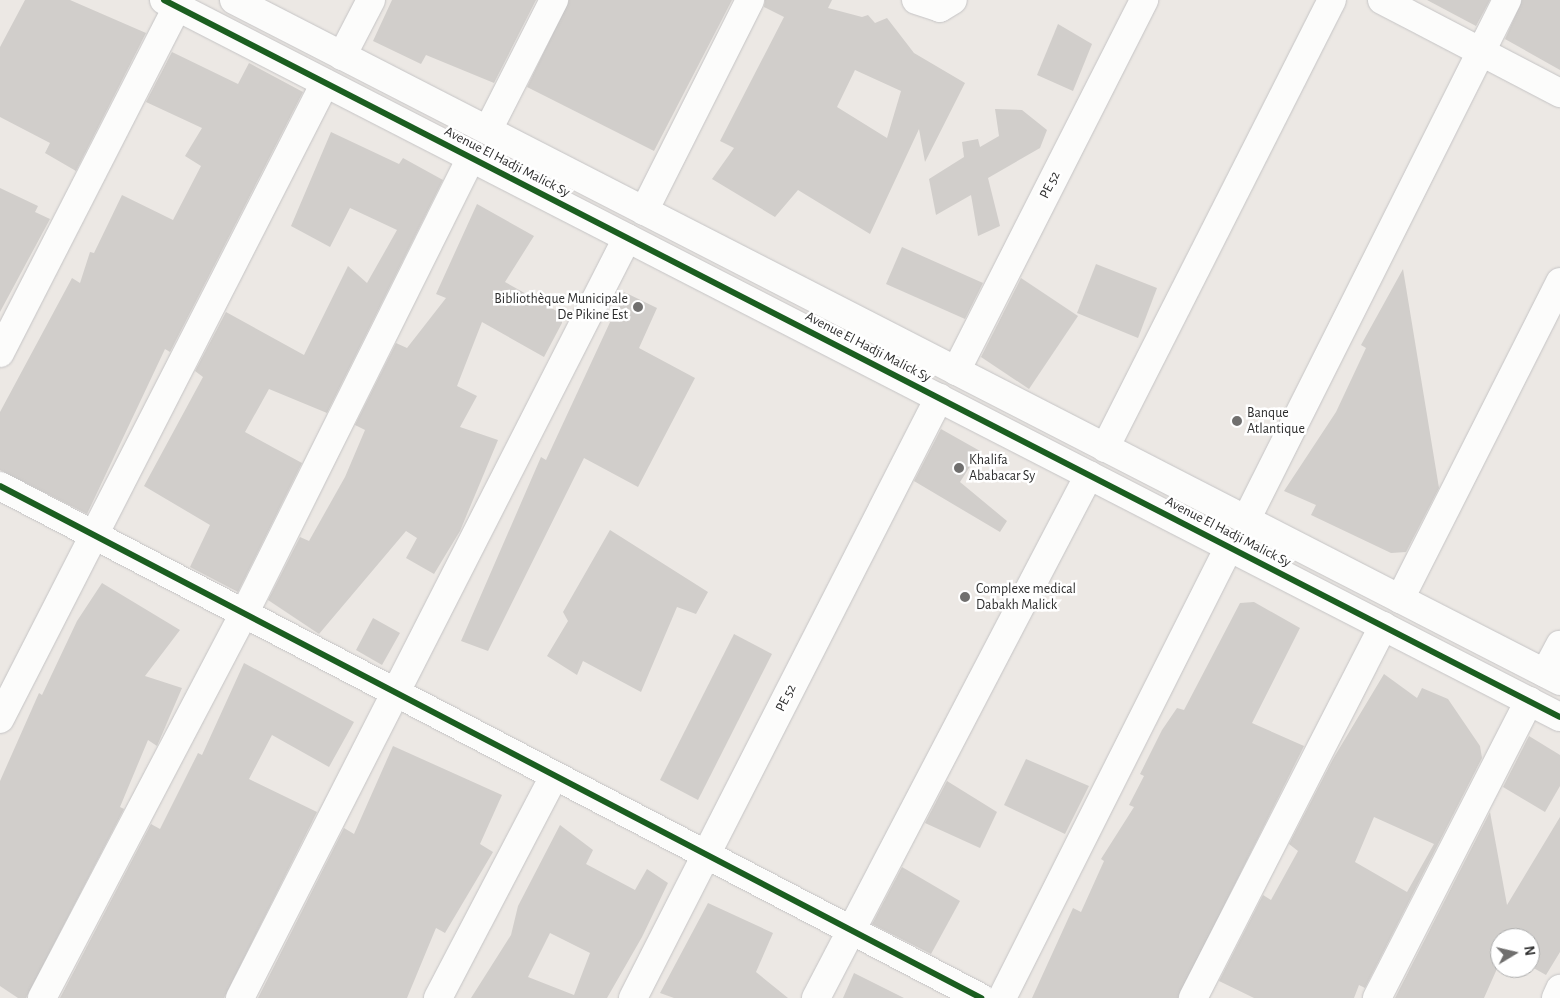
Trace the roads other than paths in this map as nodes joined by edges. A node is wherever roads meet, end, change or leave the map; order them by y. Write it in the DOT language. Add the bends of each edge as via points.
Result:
graph roads {
  1 [pos="234,0"];
  2 [pos="370,0"];
  3 [pos="554,0"];
  4 [pos="750,0"];
  5 [pos="916,0"];
  6 [pos="953,0"];
  7 [pos="1144,0"];
  8 [pos="1332,0"];
  9 [pos="1382,0"];
  10 [pos="1507,0"];
  11 [pos="170,3"];
  12 [pos="1481,52"];
  13 [pos="342,56"];
  14 [pos="326,83"];
  15 [pos="1560,93"];
  16 [pos="488,130"];
  17 [pos="471,158"];
  18 [pos="644,210"];
  19 [pos="627,238"];
  20 [pos="1560,282"];
  21 [pos="0,353"];
  22 [pos="956,371"];
  23 [pos="939,398"];
  24 [pos="1105,448"];
  25 [pos="1089,475"];
  26 [pos="0,486"];
  27 [pos="1246,520"];
  28 [pos="94,536"];
  29 [pos="1229,547"];
  30 [pos="1400,598"];
  31 [pos="245,612"];
  32 [pos="1383,626"];
  33 [pos="1560,645"];
  34 [pos="1553,677"];
  35 [pos="396,693"];
  36 [pos="1529,701"];
  37 [pos="1560,717"];
  38 [pos="0,719"];
  39 [pos="554,776"];
  40 [pos="706,855"];
  41 [pos="850,930"];
  42 [pos="1560,989"];
  43 [pos="42,998"];
  44 [pos="240,998"];
  45 [pos="438,998"];
  46 [pos="633,998"];
  47 [pos="816,998"];
  48 [pos="981,998"];
  49 [pos="1002,998"];
  50 [pos="1193,998"];
  51 [pos="1377,998"];
  52 [pos="1556,998"];
  1 -- 13 [label="street, Avenue El Hadji Malick Sy"];
  2 -- 13 [label="street"];
  3 -- 16 [label="street"];
  4 -- 18 [label="street"];
  5 -- 6 [label="street" via="940,8"];
  7 -- 22 [label="street, PE 52"];
  8 -- 24 [label="street"];
  9 -- 12 [label="street"];
  10 -- 12 [label="street"];
  11 -- 14 [label="street, Avenue El Hadji Malick Sy"];
  11 -- 21 [label="street"];
  12 -- 15 [label="street"];
  12 -- 27 [label="street"];
  13 -- 16 [label="street, Avenue El Hadji Malick Sy"];
  14 -- 17 [label="street, Avenue El Hadji Malick Sy"];
  14 -- 28 [label="street"];
  16 -- 18 [label="street, Avenue El Hadji Malick Sy"];
  17 -- 19 [label="street, Avenue El Hadji Malick Sy"];
  17 -- 31 [label="street"];
  18 -- 22 [label="street, Avenue El Hadji Malick Sy"];
  19 -- 23 [label="street, Avenue El Hadji Malick Sy"];
  19 -- 35 [label="street"];
  20 -- 30 [label="street"];
  22 -- 24 [label="street, Avenue El Hadji Malick Sy"];
  23 -- 25 [label="street, Avenue El Hadji Malick Sy"];
  23 -- 40 [label="street, PE 52"];
  24 -- 27 [label="street, Avenue El Hadji Malick Sy"];
  25 -- 29 [label="street, Avenue El Hadji Malick Sy"];
  25 -- 41 [label="street"];
  26 -- 28 [label="street"];
  27 -- 30 [label="street, Avenue El Hadji Malick Sy"];
  28 -- 31 [label="street"];
  28 -- 38 [label="street"];
  29 -- 32 [label="street, Avenue El Hadji Malick Sy"];
  29 -- 49 [label="street"];
  30 -- 34 [label="street, Avenue El Hadji Malick Sy"];
  31 -- 35 [label="street"];
  31 -- 43 [label="street"];
  32 -- 36 [label="street, Avenue El Hadji Malick Sy"];
  32 -- 50 [label="street"];
  33 -- 34 [label="street"];
  35 -- 39 [label="street"];
  35 -- 44 [label="street"];
  36 -- 37 [label="street, Avenue El Hadji Malick Sy"];
  36 -- 51 [label="street"];
  39 -- 40 [label="street"];
  39 -- 45 [label="street"];
  40 -- 41 [label="street"];
  40 -- 46 [label="street, PE 52"];
  41 -- 47 [label="street"];
  41 -- 48 [label="street"];
  42 -- 52 [label="street"];
}
